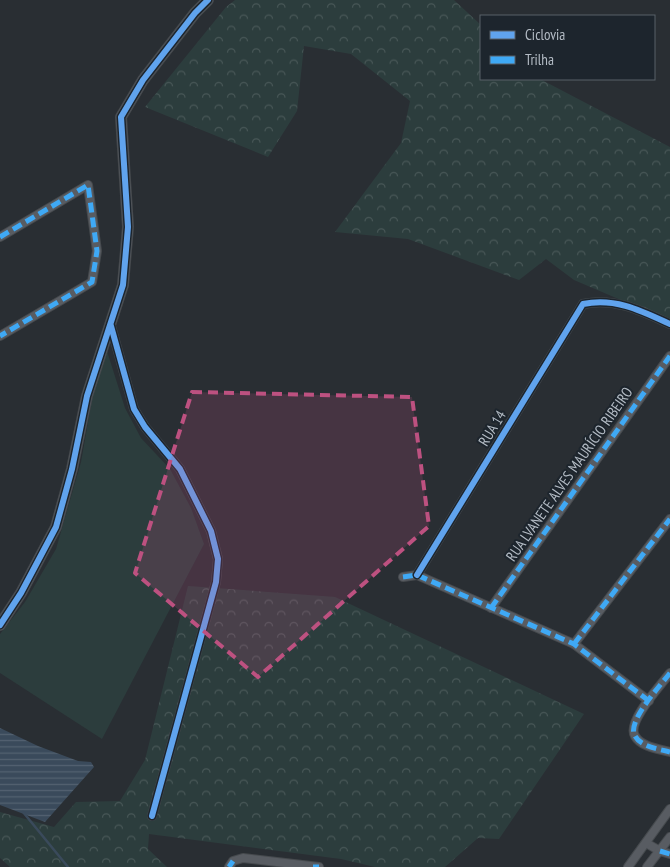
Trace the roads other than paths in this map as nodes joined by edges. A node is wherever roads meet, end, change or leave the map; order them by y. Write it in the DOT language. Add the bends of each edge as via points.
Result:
graph roads {
  1 [pos="208,0"];
  2 [pos="0,237"];
  3 [pos="670,324"];
  4 [pos="111,326"];
  5 [pos="0,336"];
  6 [pos="670,356"];
  7 [pos="670,519"];
  8 [pos="417,575"];
  9 [pos="403,577"];
  10 [pos="491,608"];
  11 [pos="0,625"];
  12 [pos="574,644"];
  13 [pos="670,673"];
  14 [pos="649,701"];
  15 [pos="670,752"];
  16 [pos="670,810"];
  17 [pos="152,816"];
  18 [pos="670,837"];
  19 [pos="646,843"];
  20 [pos="660,851"];
  21 [pos="670,854"];
  22 [pos="231,864"];
  23 [pos="315,867"];
  24 [pos="628,867"];
  25 [pos="648,867"];
  1 -- 4 [label="street" via="143,80 121,117 128,227 123,285"];
  2 -- 5 [label="street" via="88,185 97,251 92,282"];
  3 -- 8 [label="street, RUA 14" via="638,309 612,302 583,304"];
  4 -- 11 [label="street" via="87,396 56,527"];
  4 -- 17 [label="street" via="134,408 145,427 180,469 211,531 218,559 216,582"];
  6 -- 10 [label="street, RUA LVANETE ALVES MAURÍCIO RIBEIRO"];
  7 -- 12 [label="street"];
  8 -- 9 [label="street"];
  8 -- 10 [label="street"];
  10 -- 12 [label="street"];
  12 -- 14 [label="street"];
  13 -- 14 [label="street"];
  14 -- 15 [label="street" via="637,716 632,728 634,736 644,744"];
  16 -- 19 [label="street"];
  18 -- 20 [label="street"];
  19 -- 20 [label="street"];
  19 -- 24 [label="street"];
  20 -- 21 [label="street"];
  20 -- 25 [label="street"];
  22 -- 23 [label="street" via="243,858"];
}
